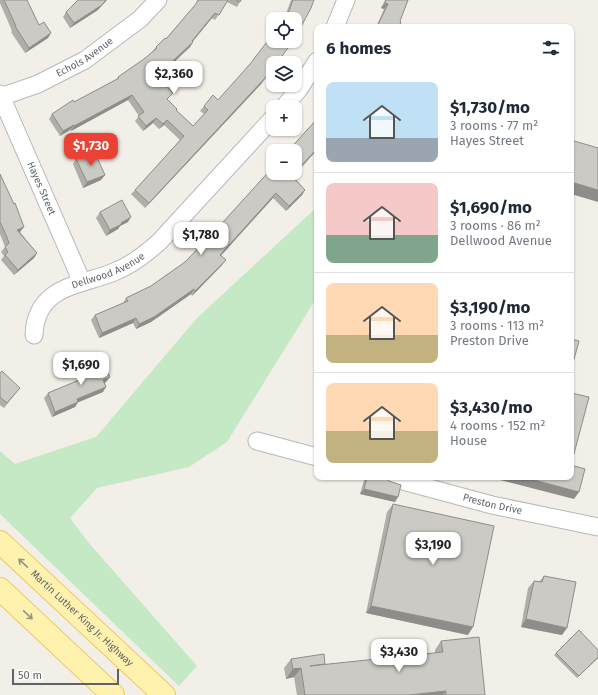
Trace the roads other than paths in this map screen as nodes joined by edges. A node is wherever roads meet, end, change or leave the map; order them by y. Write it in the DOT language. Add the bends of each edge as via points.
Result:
graph roads {
  1 [pos="158,0"];
  2 [pos="346,0"];
  3 [pos="336,24"];
  4 [pos="314,66"];
  5 [pos="1,96"];
  6 [pos="290,100"];
  7 [pos="266,126"];
  8 [pos="82,282"];
  9 [pos="34,335"];
  10 [pos="257,441"];
  11 [pos="314,456"];
  12 [pos="399,480"];
  13 [pos="598,527"];
  14 [pos="0,542"];
  15 [pos="0,589"];
  16 [pos="113,695"];
  17 [pos="164,695"];
  1 -- 5 [label="street, Echols Avenue" via="140,19 85,60 38,84"];
  2 -- 3 [label="street"];
  4 -- 6 [label="street"];
  5 -- 8 [label="street, Hayes Street"];
  7 -- 8 [label="street, Dellwood Avenue" via="148,252 114,272"];
  8 -- 9 [label="street, Dellwood Avenue" via="58,292 47,301 37,316"];
  10 -- 11 [label="street"];
  12 -- 13 [label="street, Preston Drive" via="492,505"];
  17 -- 14 [label="main road, Martin Luther King Jr. Highway, one-way"];
  15 -- 16 [label="main road, one-way"];
}
